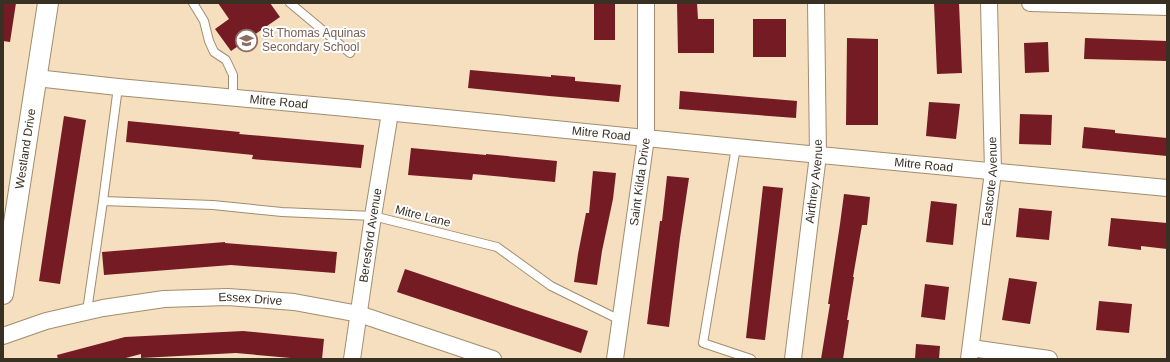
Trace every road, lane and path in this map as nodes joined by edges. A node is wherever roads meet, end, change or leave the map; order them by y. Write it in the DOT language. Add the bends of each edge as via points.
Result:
graph roads {
  1 [pos="48,3"];
  2 [pos="193,3"];
  3 [pos="290,3"];
  4 [pos="646,3"];
  5 [pos="816,3"];
  6 [pos="989,3"];
  7 [pos="1030,3"];
  8 [pos="1167,7"];
  9 [pos="350,53"];
  10 [pos="36,78"];
  11 [pos="118,87"];
  12 [pos="233,99"];
  13 [pos="390,113"];
  14 [pos="646,138"];
  15 [pos="736,147"];
  16 [pos="818,155"];
  17 [pos="993,172"];
  18 [pos="1167,188"];
  19 [pos="103,201"];
  20 [pos="373,216"];
  21 [pos="3,294"];
  22 [pos="87,311"];
  23 [pos="359,314"];
  24 [pos="620,320"];
  25 [pos="3,336"];
  26 [pos="970,354"];
  27 [pos="352,359"];
  28 [pos="493,359"];
  29 [pos="615,359"];
  30 [pos="751,359"];
  31 [pos="793,359"];
  32 [pos="1049,359"];
  1 -- 10 [label="street, Westland Drive"];
  2 -- 12 [label="lane" via="204,21 214,52 226,60 233,75"];
  3 -- 9 [label="lane"];
  4 -- 14 [label="street, Saint Kilda Drive"];
  5 -- 16 [label="street, Airthrey Avenue"];
  6 -- 17 [label="street, Eastcote Avenue"];
  7 -- 8 [label="street"];
  10 -- 11 [label="street, Mitre Road"];
  10 -- 21 [label="street, Westland Drive"];
  11 -- 12 [label="street, Mitre Road"];
  11 -- 19 [label="lane"];
  12 -- 13 [label="street, Mitre Road"];
  13 -- 14 [label="street, Mitre Road"];
  13 -- 20 [label="street, Beresford Avenue"];
  14 -- 15 [label="street, Mitre Road"];
  14 -- 24 [label="street, Saint Kilda Drive"];
  15 -- 16 [label="street, Mitre Road"];
  15 -- 30 [label="lane" via="703,343"];
  16 -- 17 [label="street, Mitre Road"];
  16 -- 31 [label="street, Airthrey Avenue"];
  17 -- 18 [label="street, Mitre Road"];
  17 -- 26 [label="street, Eastcote Avenue"];
  19 -- 20 [label="lane, Mitre Lane" via="213,205 282,212"];
  19 -- 22 [label="lane"];
  20 -- 23 [label="street, Beresford Avenue"];
  20 -- 24 [label="lane, Mitre Lane" via="497,247 551,286"];
  22 -- 23 [label="street, Essex Drive" via="164,299 228,297 294,302"];
  22 -- 25 [label="street, Essex Drive" via="46,321"];
  23 -- 27 [label="street, Beresford Avenue"];
  23 -- 28 [label="street, Essex Drive"];
  24 -- 29 [label="street, Saint Kilda Drive"];
  26 -- 32 [label="street"];
}
